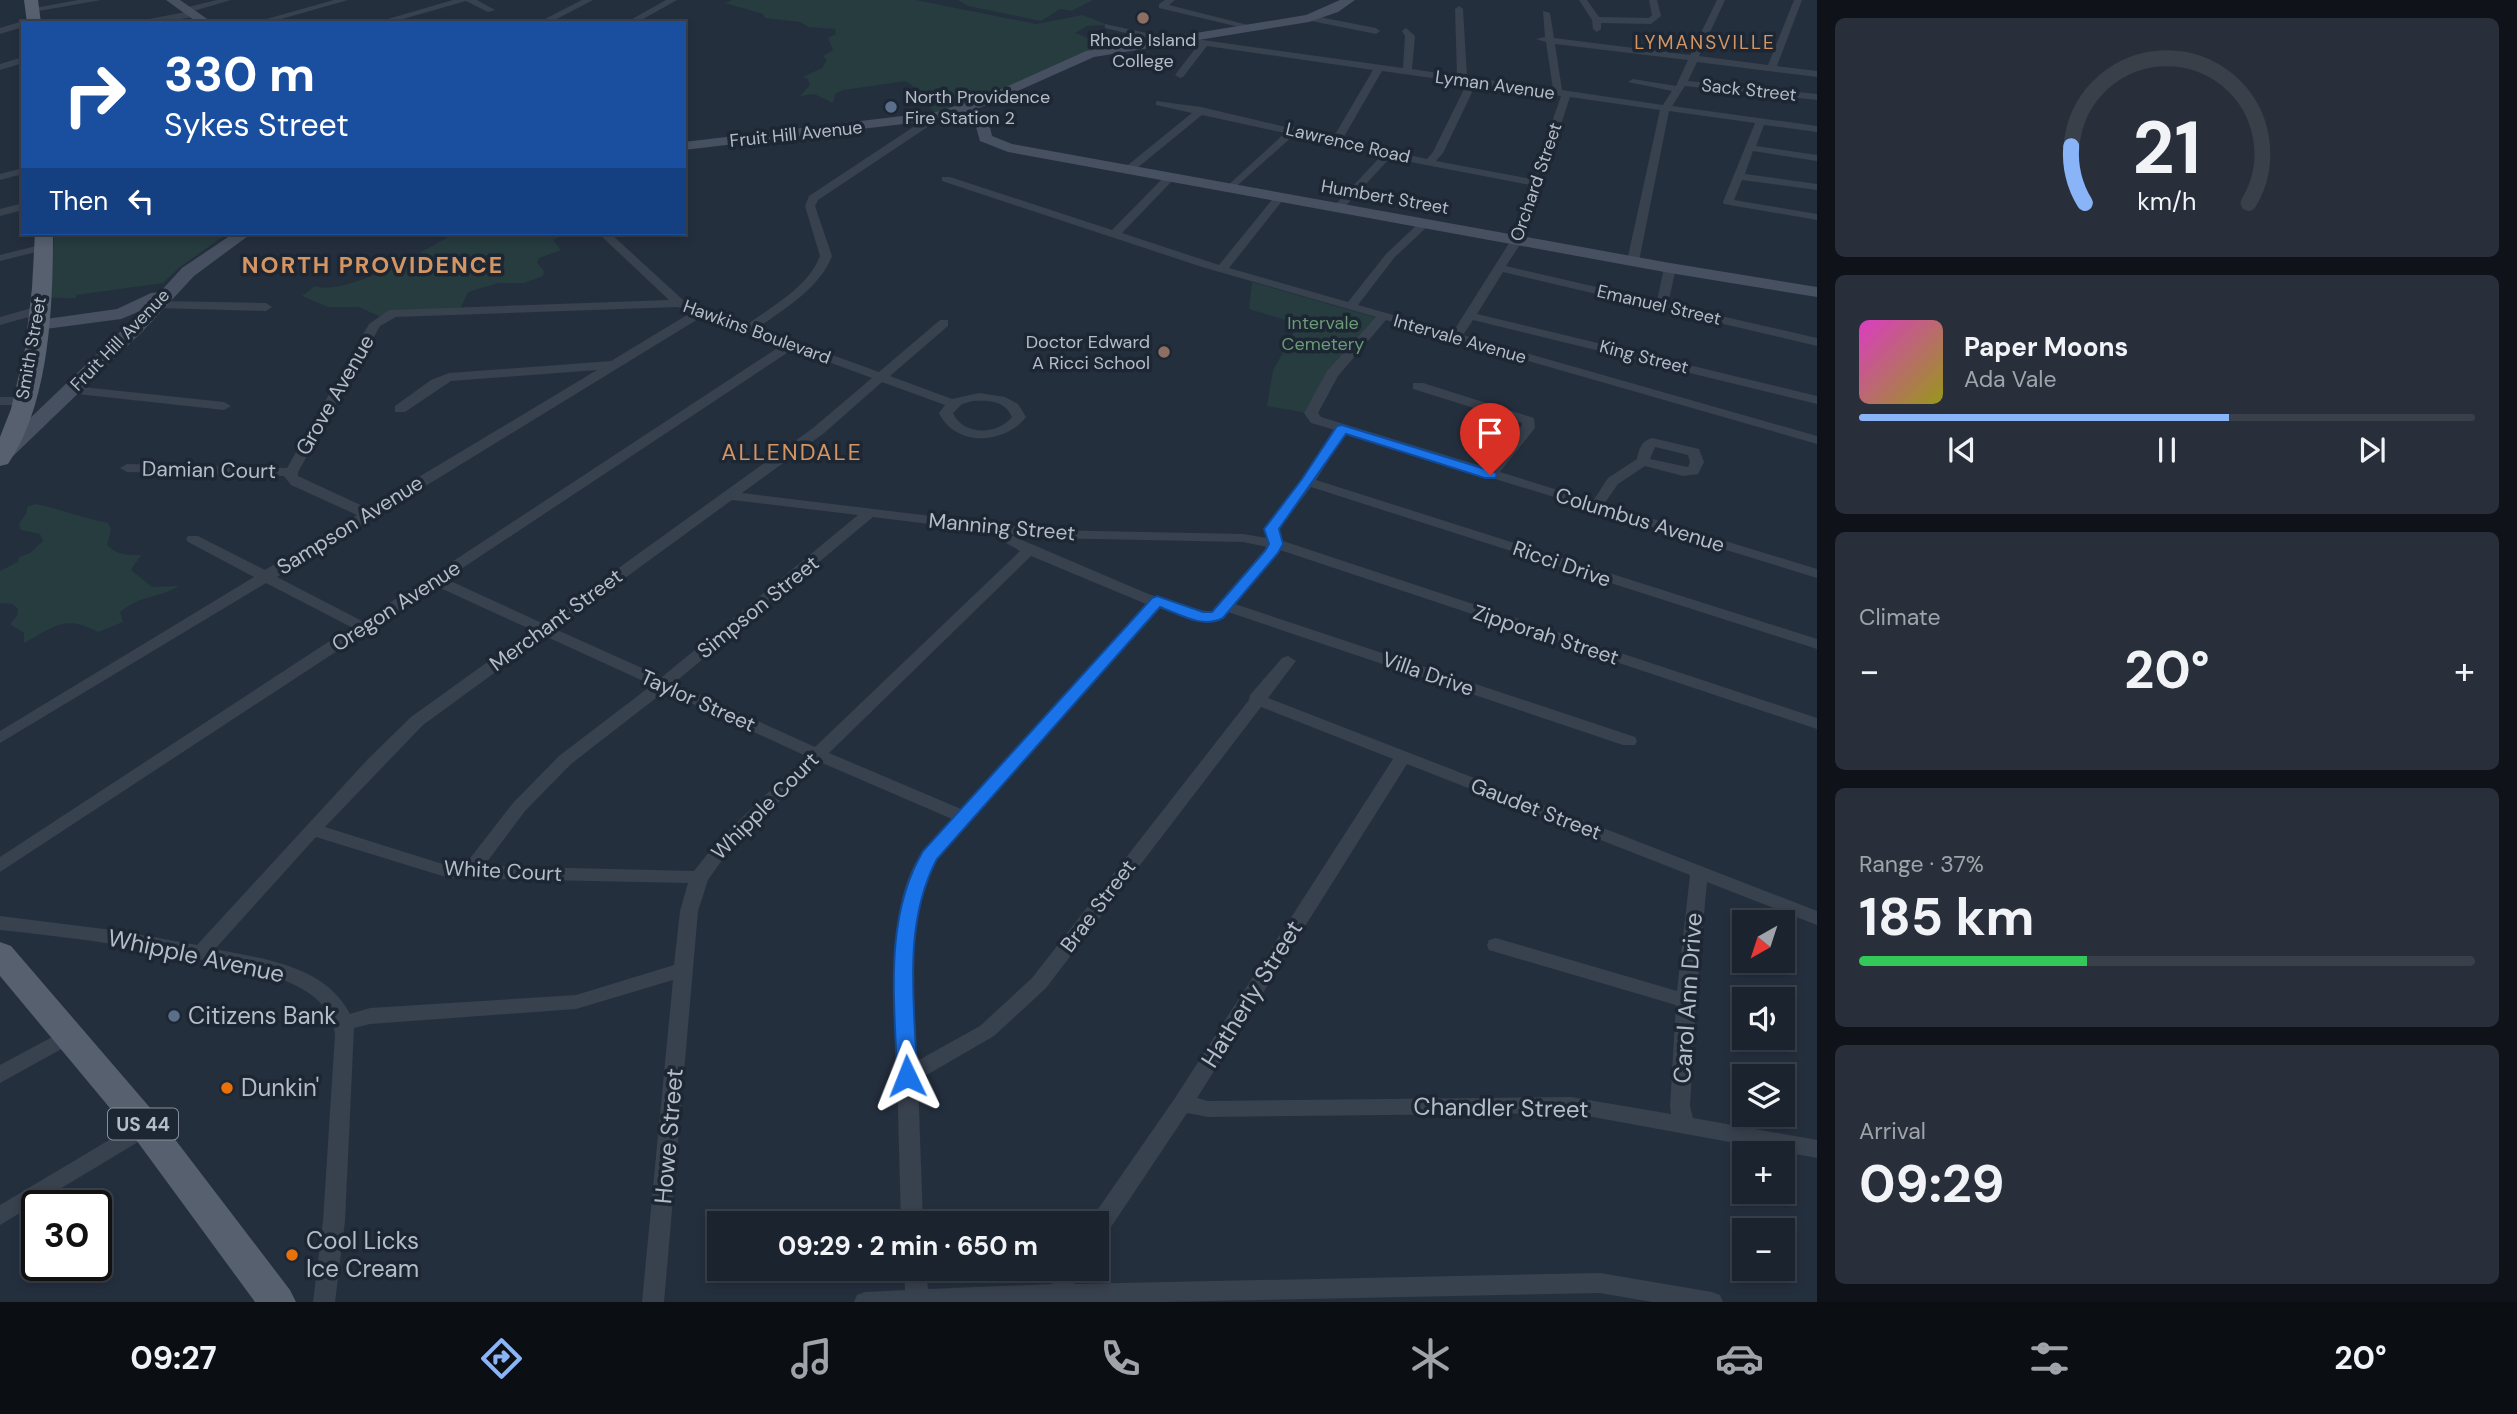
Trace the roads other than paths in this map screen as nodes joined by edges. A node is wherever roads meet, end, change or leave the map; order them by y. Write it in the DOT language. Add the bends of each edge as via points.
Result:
graph roads {
  1 [pos="97,0"];
  2 [pos="172,0"];
  3 [pos="227,0"];
  4 [pos="344,0"];
  5 [pos="470,0"];
  6 [pos="589,0"];
  7 [pos="673,0"];
  8 [pos="1171,0"];
  9 [pos="1349,0"];
  10 [pos="1583,0"];
  11 [pos="1721,0"];
  12 [pos="1798,0"];
  13 [pos="456,1"];
  14 [pos="1653,1"];
  15 [pos="1459,9"];
  16 [pos="491,10"];
  17 [pos="191,12"];
  18 [pos="1546,13"];
  19 [pos="30,17"];
  20 [pos="400,17"];
  21 [pos="1309,18"];
  22 [pos="1596,20"];
  23 [pos="21,21"];
  24 [pos="143,21"];
  25 [pos="204,21"];
  26 [pos="264,21"];
  27 [pos="385,21"];
  28 [pos="409,21"];
  29 [pos="545,21"];
  30 [pos="633,21"];
  31 [pos="1108,26"];
  32 [pos="1252,27"];
  33 [pos="0,31"];
  34 [pos="1376,31"];
  35 [pos="1406,31"];
  36 [pos="1170,40"];
  37 [pos="1546,40"];
  38 [pos="1203,45"];
  39 [pos="1600,45"];
  40 [pos="1693,59"];
  41 [pos="21,61"];
  42 [pos="0,67"];
  43 [pos="1378,69"];
  44 [pos="1771,69"];
  45 [pos="1407,73"];
  46 [pos="1817,74"];
  47 [pos="1180,75"];
  48 [pos="1467,81"];
  49 [pos="1633,82"];
  50 [pos="1680,86"];
  51 [pos="1562,94"];
  52 [pos="1817,97"];
  53 [pos="1159,103"];
  54 [pos="1666,108"];
  55 [pos="968,109"];
  56 [pos="1201,110"];
  57 [pos="1760,122"];
  58 [pos="910,128"];
  59 [pos="1817,129"];
  60 [pos="1294,130"];
  61 [pos="1337,140"];
  62 [pos="686,146"];
  63 [pos="1751,148"];
  64 [pos="1389,153"];
  65 [pos="1817,158"];
  66 [pos="1430,162"];
  67 [pos="1127,171"];
  68 [pos="21,172"];
  69 [pos="1739,176"];
  70 [pos="0,177"];
  71 [pos="1169,178"];
  72 [pos="946,179"];
  73 [pos="1538,183"];
  74 [pos="1817,187"];
  75 [pos="1230,189"];
  76 [pos="1279,198"];
  77 [pos="21,207"];
  78 [pos="1338,208"];
  79 [pos="0,213"];
  80 [pos="1817,217"];
  81 [pos="1424,223"];
  82 [pos="241,235"];
  83 [pos="606,235"];
  84 [pos="1114,235"];
  85 [pos="44,240"];
  86 [pos="1517,240"];
  87 [pos="0,258"];
  88 [pos="1633,261"];
  89 [pos="1500,268"];
  90 [pos="1670,268"];
  91 [pos="1222,269"];
  92 [pos="173,287"];
  93 [pos="1817,292"];
  94 [pos="679,303"];
  95 [pos="159,305"];
  96 [pos="1662,306"];
  97 [pos="266,307"];
  98 [pos="1350,307"];
  99 [pos="701,312"];
  100 [pos="387,315"];
  101 [pos="111,316"];
  102 [pos="1471,316"];
  103 [pos="39,317"];
  104 [pos="1383,317"];
  105 [pos="0,321"];
  106 [pos="944,323"];
  107 [pos="136,327"];
  108 [pos="748,330"];
  109 [pos="1456,337"];
  110 [pos="1817,342"];
  111 [pos="791,345"];
  112 [pos="612,365"];
  113 [pos="881,377"];
  114 [pos="1418,386"];
  115 [pos="73,390"];
  116 [pos="1817,400"];
  117 [pos="0,401"];
  118 [pos="23,401"];
  119 [pos="953,404"];
  120 [pos="224,406"];
  121 [pos="400,410"];
  122 [pos="1342,429"];
  123 [pos="1817,440"];
  124 [pos="1,457"];
  125 [pos="1643,461"];
  126 [pos="127,468"];
  127 [pos="291,472"];
  128 [pos="1490,475"];
  129 [pos="1308,482"];
  130 [pos="728,495"];
  131 [pos="1596,506"];
  132 [pos="869,513"];
  133 [pos="368,514"];
  134 [pos="984,526"];
  135 [pos="192,538"];
  136 [pos="1276,544"];
  137 [pos="1029,550"];
  138 [pos="1817,574"];
  139 [pos="267,576"];
  140 [pos="436,580"];
  141 [pos="1157,601"];
  142 [pos="1226,606"];
  143 [pos="364,628"];
  144 [pos="543,629"];
  145 [pos="1817,644"];
  146 [pos="1287,661"];
  147 [pos="662,685"];
  148 [pos="1255,699"];
  149 [pos="1817,724"];
  150 [pos="0,738"];
  151 [pos="1629,741"];
  152 [pos="816,754"];
  153 [pos="1403,757"];
  154 [pos="962,816"];
  155 [pos="313,830"];
  156 [pos="0,866"];
  157 [pos="1699,872"];
  158 [pos="468,874"];
  159 [pos="699,877"];
  160 [pos="1817,918"];
  161 [pos="0,923"];
  162 [pos="1496,945"];
  163 [pos="201,952"];
  164 [pos="0,954"];
  165 [pos="682,970"];
  166 [pos="1686,1001"];
  167 [pos="345,1023"];
  168 [pos="69,1036"];
  169 [pos="0,1075"];
  170 [pos="907,1076"];
  171 [pos="1182,1104"];
  172 [pos="1684,1124"];
  173 [pos="146,1127"];
  174 [pos="1817,1149"];
  175 [pos="912,1211"];
  176 [pos="1109,1211"];
  177 [pos="0,1216"];
  178 [pos="916,1281"];
  179 [pos="1064,1281"];
  180 [pos="1059,1294"];
  181 [pos="917,1300"];
  182 [pos="277,1302"];
  183 [pos="324,1302"];
  184 [pos="653,1302"];
  185 [pos="865,1302"];
  186 [pos="1712,1302"];
  1 -- 19 [label="street"];
  2 -- 17 [label="main road"];
  3 -- 17 [label="street"];
  4 -- 26 [label="street"];
  5 -- 16 [label="street"];
  6 -- 29 [label="street"];
  7 -- 30 [label="street"];
  8 -- 32 [label="street" via="1162,6"];
  9 -- 21 [label="main road, Fruit Hill Avenue"];
  10 -- 22 [label="street"];
  11 -- 40 [label="street"];
  12 -- 44 [label="street"];
  13 -- 20 [label="street"];
  14 -- 22 [label="street" via="1657,16 1651,21"];
  15 -- 48 [label="street"];
  17 -- 24 [label="street"];
  17 -- 25 [label="main road"];
  18 -- 37 [label="street"];
  20 -- 27 [label="street"];
  20 -- 28 [label="street"];
  21 -- 32 [label="main road, Fruit Hill Avenue"];
  21 -- 34 [label="street"];
  22 -- 39 [label="street"];
  23 -- 33 [label="street"];
  31 -- 36 [label="street, Lyman Avenue"];
  32 -- 36 [label="main road, Fruit Hill Avenue"];
  35 -- 45 [label="street" via="1410,36"];
  36 -- 38 [label="street, Lyman Avenue"];
  36 -- 55 [label="main road, Fruit Hill Avenue" via="1082,57"];
  37 -- 39 [label="street"];
  37 -- 51 [label="street"];
  38 -- 43 [label="street, Lyman Avenue"];
  38 -- 47 [label="street"];
  39 -- 40 [label="street"];
  40 -- 44 [label="street"];
  40 -- 50 [label="street"];
  41 -- 42 [label="street"];
  43 -- 45 [label="street, Lyman Avenue"];
  43 -- 61 [label="street"];
  44 -- 46 [label="street"];
  45 -- 48 [label="street, Lyman Avenue"];
  48 -- 51 [label="street, Lyman Avenue"];
  48 -- 66 [label="street"];
  49 -- 50 [label="street, Sack Street"];
  50 -- 52 [label="street, Sack Street"];
  50 -- 54 [label="street"];
  51 -- 54 [label="street, Lyman Avenue"];
  51 -- 73 [label="street, Orchard Street"];
  53 -- 56 [label="street, Lawrence Road"];
  54 -- 57 [label="street, Lyman Avenue"];
  54 -- 88 [label="street"];
  55 -- 58 [label="main road, Fruit Hill Avenue"];
  55 -- 67 [label="street, Humbert Street" via="981,118 985,138 999,146"];
  56 -- 60 [label="street, Lawrence Road"];
  56 -- 67 [label="street"];
  57 -- 59 [label="street, Lyman Avenue"];
  57 -- 63 [label="street"];
  58 -- 62 [label="main road, Fruit Hill Avenue"];
  58 -- 108 [label="street" via="813,198 810,206 825,256 823,264 808,285"];
  60 -- 61 [label="street, Lawrence Road"];
  60 -- 75 [label="street"];
  61 -- 64 [label="street, Lawrence Road"];
  63 -- 65 [label="street"];
  63 -- 69 [label="street"];
  64 -- 66 [label="street, Lawrence Road"];
  64 -- 78 [label="street"];
  66 -- 73 [label="street, Lawrence Road"];
  67 -- 71 [label="street, Humbert Street"];
  68 -- 70 [label="street"];
  69 -- 74 [label="street"];
  69 -- 80 [label="street" via="1729,204"];
  71 -- 75 [label="street, Humbert Street"];
  71 -- 84 [label="street"];
  72 -- 84 [label="street, Intervale Avenue"];
  73 -- 86 [label="street, Orchard Street"];
  75 -- 76 [label="street, Humbert Street"];
  76 -- 78 [label="street, Humbert Street"];
  76 -- 91 [label="street"];
  77 -- 79 [label="street"];
  78 -- 81 [label="street, Humbert Street"];
  81 -- 86 [label="street, Humbert Street"];
  81 -- 98 [label="street" via="1390,256"];
  82 -- 92 [label="street, Fruit Hill Avenue"];
  83 -- 94 [label="street"];
  84 -- 91 [label="street, Intervale Avenue"];
  85 -- 87 [label="street"];
  85 -- 103 [label="main road, Smith Street"];
  86 -- 88 [label="street, Humbert Street"];
  86 -- 89 [label="street, Orchard Street"];
  88 -- 90 [label="street, Humbert Street"];
  89 -- 96 [label="street, Emanuel Street"];
  89 -- 102 [label="street, Orchard Street"];
  90 -- 93 [label="street, Humbert Street"];
  90 -- 96 [label="street"];
  91 -- 98 [label="street, Intervale Avenue"];
  92 -- 95 [label="street, Fruit Hill Avenue"];
  92 -- 101 [label="main road" via="144,305"];
  94 -- 99 [label="street, Hawkins Boulevard"];
  94 -- 100 [label="street, Hawkins Boulevard"];
  95 -- 97 [label="street"];
  95 -- 107 [label="street, Fruit Hill Avenue"];
  96 -- 110 [label="street, Emanuel Street"];
  98 -- 104 [label="street, Intervale Avenue"];
  99 -- 108 [label="street, Hawkins Boulevard"];
  99 -- 112 [label="street, Sampson Avenue"];
  100 -- 127 [label="street, Grove Avenue" via="376,324"];
  101 -- 103 [label="main road"];
  101 -- 107 [label="main road"];
  102 -- 109 [label="street, Orchard Street"];
  102 -- 116 [label="street, King Street"];
  103 -- 105 [label="street"];
  103 -- 118 [label="main road, Smith Street"];
  104 -- 109 [label="street, Intervale Avenue"];
  104 -- 122 [label="street, Columbus Avenue" via="1332,374 1311,413 1316,421"];
  106 -- 113 [label="street, Merchant Street"];
  107 -- 115 [label="main road, Fruit Hill Avenue"];
  108 -- 111 [label="street, Hawkins Boulevard"];
  109 -- 123 [label="street, Intervale Avenue"];
  111 -- 113 [label="street, Hawkins Boulevard"];
  111 -- 140 [label="street, Oregon Avenue"];
  112 -- 121 [label="street" via="444,379"];
  112 -- 133 [label="street, Sampson Avenue"];
  113 -- 119 [label="street, Hawkins Boulevard"];
  113 -- 130 [label="street, Merchant Street"];
  114 -- 128 [label="street" via="1529,421"];
  115 -- 120 [label="street"];
  115 -- 124 [label="main road, Fruit Hill Avenue"];
  117 -- 118 [label="street"];
  118 -- 124 [label="main road, Smith Street"];
  119 -- 119 [label="street" via="975,397 994,398 1009,403 1018,417 1007,429 971,432 955,427 947,418"];
  122 -- 128 [label="street, Columbus Avenue"];
  122 -- 129 [label="street"];
  125 -- 131 [label="street" via="1613,481"];
  126 -- 127 [label="street, Damian Court"];
  127 -- 133 [label="street, Grove Avenue" via="296,482"];
  128 -- 131 [label="street, Columbus Avenue"];
  129 -- 136 [label="street" via="1272,529"];
  129 -- 145 [label="street, Ricci Drive"];
  130 -- 132 [label="street, Manning Street"];
  130 -- 144 [label="street, Merchant Street"];
  131 -- 138 [label="street, Columbus Avenue"];
  132 -- 134 [label="street, Manning Street"];
  132 -- 147 [label="street, Simpson Street"];
  133 -- 139 [label="street, Sampson Avenue"];
  134 -- 136 [label="street, Manning Street" via="1046,534 1243,538"];
  134 -- 137 [label="street"];
  135 -- 139 [label="street"];
  136 -- 142 [label="street"];
  136 -- 149 [label="street, Zipporah Street"];
  137 -- 141 [label="street"];
  137 -- 152 [label="street, Whipple Court"];
  139 -- 143 [label="street"];
  139 -- 150 [label="street, Sampson Avenue"];
  140 -- 143 [label="street, Oregon Avenue"];
  140 -- 144 [label="street, Taylor Street"];
  141 -- 142 [label="street" via="1207,618"];
  141 -- 154 [label="street"];
  142 -- 151 [label="street, Villa Drive"];
  143 -- 156 [label="street, Oregon Avenue"];
  144 -- 147 [label="street, Taylor Street"];
  144 -- 155 [label="street, Merchant Street" via="417,721"];
  146 -- 148 [label="street, Brae Street"];
  147 -- 152 [label="street, Taylor Street"];
  147 -- 158 [label="street, Simpson Street" via="565,760"];
  148 -- 153 [label="street, Gaudet Street"];
  148 -- 170 [label="street, Brae Street" via="1039,983 987,1031"];
  152 -- 154 [label="street, Taylor Street"];
  152 -- 159 [label="street, Whipple Court" via="723,846"];
  153 -- 157 [label="street, Gaudet Street"];
  153 -- 171 [label="street, Hatherly Street"];
  154 -- 170 [label="street" via="929,856 906,920"];
  155 -- 158 [label="street, White Court" via="432,868"];
  155 -- 163 [label="street, Merchant Street"];
  157 -- 160 [label="street, Gaudet Street"];
  157 -- 166 [label="street, Carol Ann Drive"];
  158 -- 159 [label="street, White Court"];
  159 -- 165 [label="street, Whipple Court" via="692,895"];
  161 -- 163 [label="street, Whipple Avenue"];
  162 -- 166 [label="street"];
  163 -- 167 [label="street, Whipple Avenue" via="297,977 329,997"];
  164 -- 168 [label="main road, US 44"];
  165 -- 167 [label="street" via="576,1002 370,1016"];
  165 -- 184 [label="street, Howe Street"];
  166 -- 172 [label="street, Carol Ann Drive" via="1680,1106"];
  167 -- 183 [label="street" via="334,1222"];
  168 -- 169 [label="street"];
  168 -- 173 [label="main road, US 44"];
  170 -- 175 [label="street"];
  171 -- 172 [label="street, Chandler Street" via="1208,1109 1563,1105"];
  171 -- 176 [label="street, Hatherly Street"];
  172 -- 174 [label="street, Chandler Street"];
  173 -- 177 [label="street"];
  173 -- 182 [label="main road, US 44"];
  178 -- 181 [label="street"];
  179 -- 180 [label="street"];
  180 -- 181 [label="street"];
  180 -- 186 [label="street" via="1600,1283"];
  181 -- 185 [label="street"];
}
